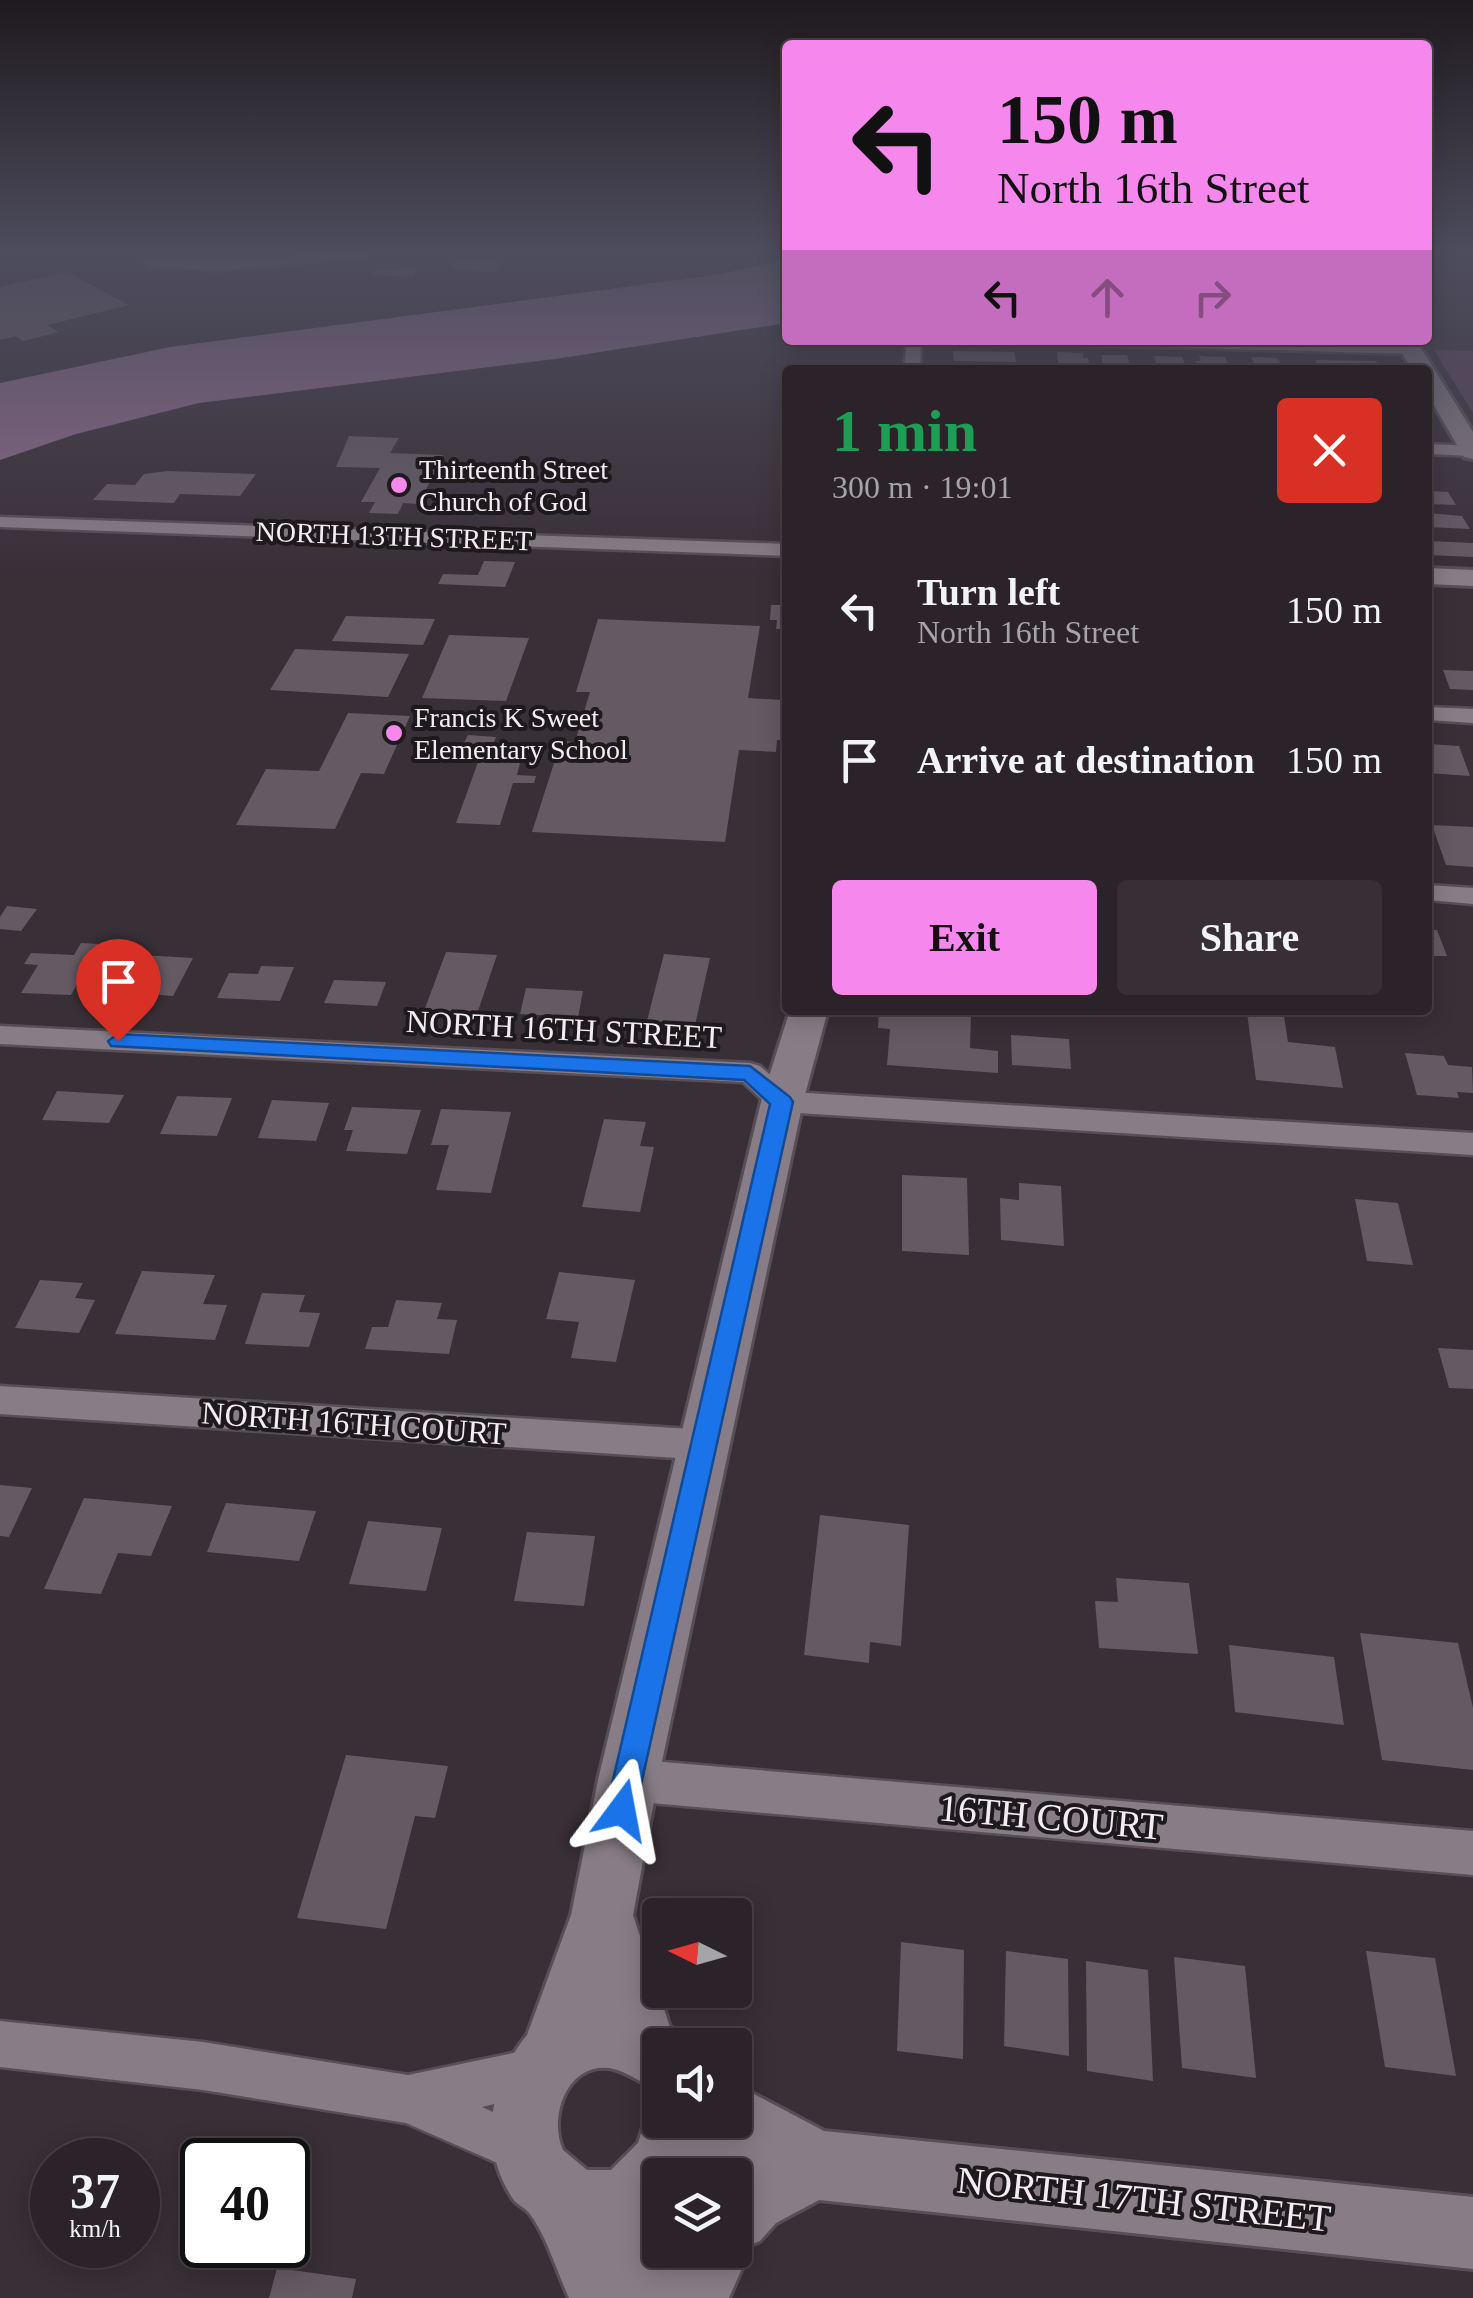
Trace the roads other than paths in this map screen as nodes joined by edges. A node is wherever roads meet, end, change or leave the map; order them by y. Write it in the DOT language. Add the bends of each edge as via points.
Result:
graph roads {
  1 [pos="1432,384"];
  2 [pos="1432,449"];
  3 [pos="1473,451"];
  4 [pos="0,522"];
  5 [pos="782,550"];
  6 [pos="1432,576"];
  7 [pos="1473,578"];
  8 [pos="1432,714"];
  9 [pos="1473,716"];
  10 [pos="1432,894"];
  11 [pos="1473,896"];
  12 [pos="808,1015"];
  13 [pos="0,1035"];
  14 [pos="782,1102"];
  15 [pos="1473,1144"];
  16 [pos="0,1400"];
  17 [pos="707,1445"];
  18 [pos="628,1780"];
  19 [pos="1473,1853"];
  20 [pos="602,1915"];
  21 [pos="643,2028"];
  22 [pos="0,2044"];
  23 [pos="642,2045"];
  24 [pos="546,2062"];
  25 [pos="408,2099"];
  26 [pos="752,2128"];
  27 [pos="752,2163"];
  28 [pos="815,2165"];
  29 [pos="642,2172"];
  30 [pos="542,2173"];
  31 [pos="752,2197"];
  32 [pos="1473,2233"];
  33 [pos="643,2268"];
  34 [pos="706,2268"];
  35 [pos="608,2298"];
  36 [pos="640,2298"];
  37 [pos="692,2298"];
  1 -- 3 [label="street"];
  2 -- 3 [label="street"];
  4 -- 5 [label="street, NORTH 13TH STREET"];
  6 -- 7 [label="street"];
  8 -- 9 [label="street"];
  10 -- 11 [label="street"];
  12 -- 14 [label="street"];
  13 -- 14 [label="street, NORTH 16TH STREET" via="750,1073"];
  14 -- 15 [label="street"];
  14 -- 17 [label="street"];
  16 -- 17 [label="street, NORTH 16TH COURT"];
  17 -- 18 [label="street"];
  18 -- 19 [label="street, 16TH COURT"];
  18 -- 20 [label="street"];
  20 -- 21 [label="street"];
  20 -- 24 [label="street"];
  22 -- 25 [label="street" via="202,2066"];
  23 -- 24 [label="street" via="620,2032 598,2031 574,2038"];
  24 -- 25 [label="street"];
  24 -- 30 [label="street" via="524,2111"];
  25 -- 30 [label="street"];
  26 -- 28 [label="street, NORTH 17TH STREET"];
  27 -- 28 [label="street, NORTH 17TH STREET"];
  28 -- 31 [label="street"];
  28 -- 32 [label="street, NORTH 17TH STREET"];
  29 -- 30 [label="street, NORTH 17TH STREET" via="604,2206 579,2205"];
  30 -- 35 [label="street"];
  33 -- 36 [label="street"];
  34 -- 37 [label="street"];
}
